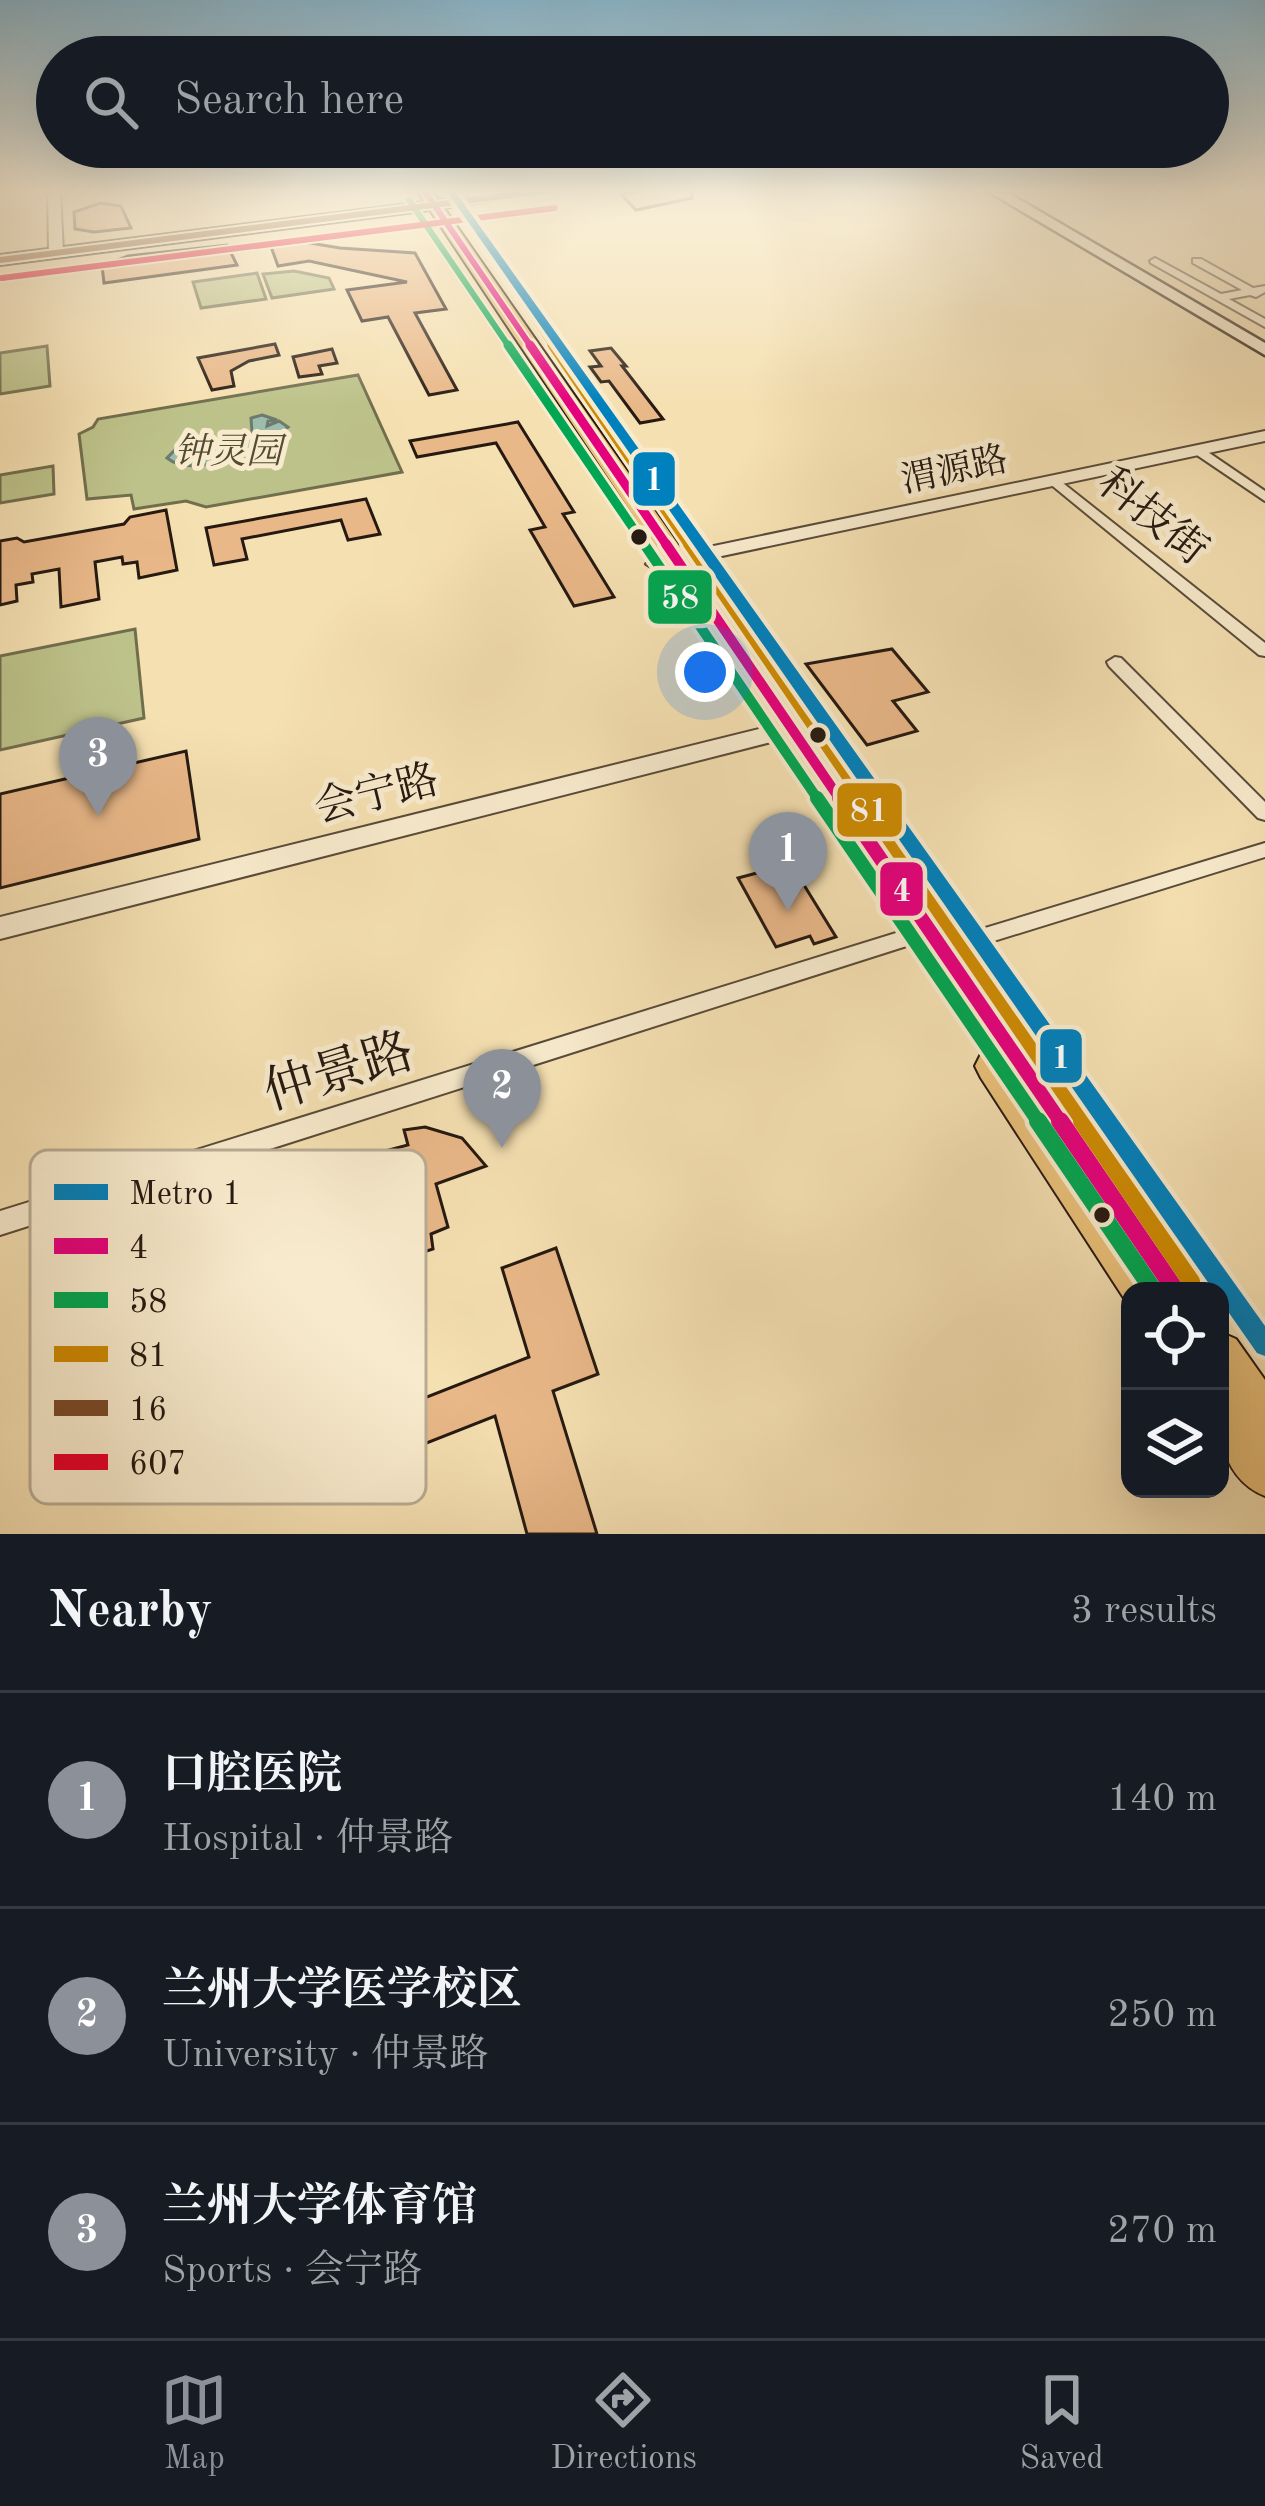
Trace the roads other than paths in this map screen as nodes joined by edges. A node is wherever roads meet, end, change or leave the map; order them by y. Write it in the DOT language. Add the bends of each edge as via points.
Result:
graph roads {
  1 [pos="465,262"];
  2 [pos="1115,262"];
  3 [pos="1156,262"];
  4 [pos="1199,262"];
  5 [pos="1258,290"];
  6 [pos="1224,297"];
  7 [pos="1265,299"];
  8 [pos="1185,303"];
  9 [pos="1265,320"];
  10 [pos="1265,350"];
  11 [pos="1265,436"];
  12 [pos="1199,450"];
  13 [pos="1054,480"];
  14 [pos="1265,497"];
  15 [pos="666,562"];
  16 [pos="1265,651"];
  17 [pos="1115,662"];
  18 [pos="771,734"];
  19 [pos="1265,813"];
  20 [pos="1265,850"];
  21 [pos="0,928"];
  22 [pos="924,944"];
  23 [pos="242,1150"];
  24 [pos="30,1214"];
  25 [pos="0,1223"];
  26 [pos="1138,1282"];
  27 [pos="1169,1282"];
  28 [pos="1229,1368"];
  29 [pos="1229,1418"];
  30 [pos="1265,1420"];
  31 [pos="1265,1472"];
  1 -- 15 [label="main road"];
  2 -- 8 [label="main road"];
  3 -- 6 [label="street"];
  4 -- 5 [label="street"];
  5 -- 6 [label="street"];
  5 -- 7 [label="street"];
  6 -- 8 [label="street"];
  6 -- 9 [label="street"];
  8 -- 10 [label="main road"];
  11 -- 12 [label="street, 渭源路"];
  12 -- 13 [label="street, 渭源路"];
  12 -- 14 [label="street"];
  13 -- 15 [label="street, 渭源路"];
  13 -- 16 [label="street, 科技街"];
  15 -- 18 [label="main road"];
  15 -- 22 [label="main road"];
  17 -- 19 [label="street"];
  18 -- 21 [label="street, 会宁路"];
  18 -- 22 [label="main road"];
  20 -- 22 [label="street, 仲景路"];
  22 -- 23 [label="street, 仲景路"];
  22 -- 26 [label="main road"];
  22 -- 27 [label="main road"];
  24 -- 25 [label="street, 仲景路"];
  28 -- 30 [label="main road"];
  29 -- 31 [label="main road"];
}
